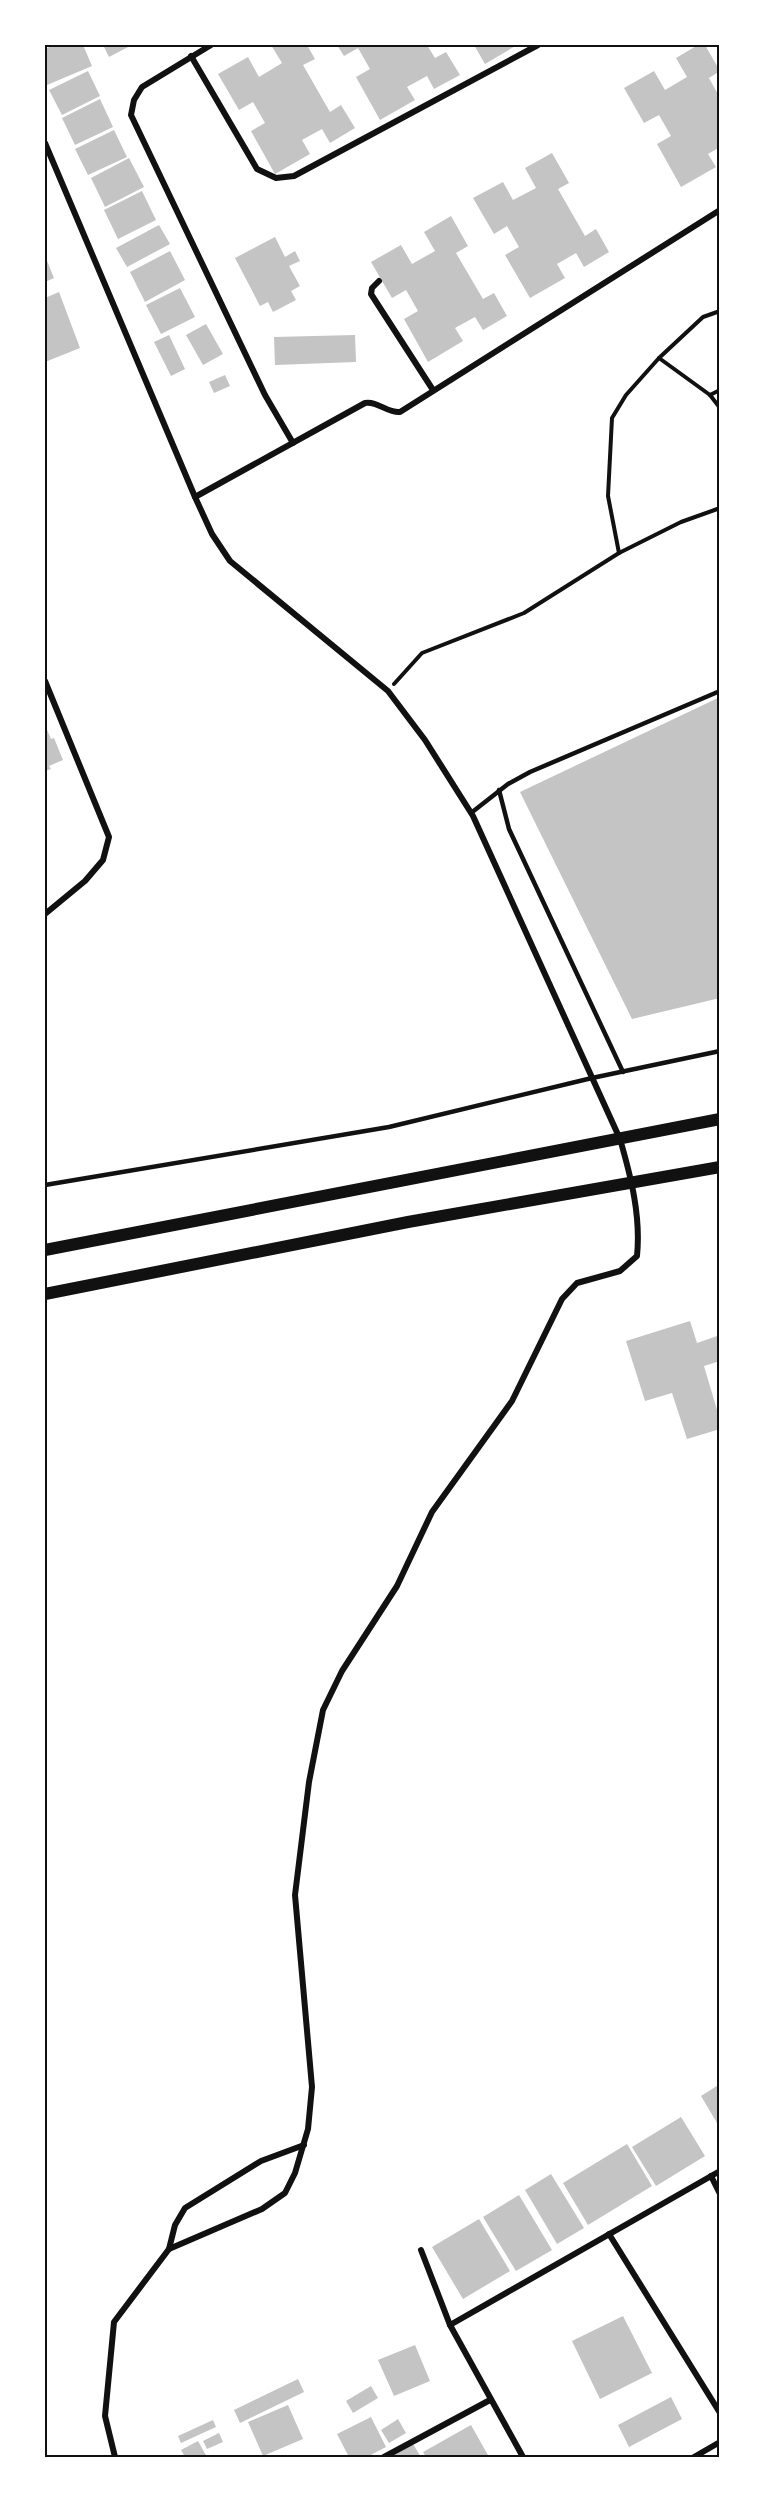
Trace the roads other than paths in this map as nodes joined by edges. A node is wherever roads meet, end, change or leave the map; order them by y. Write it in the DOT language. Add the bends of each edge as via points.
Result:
graph roads {
  1 [pos="211,45"];
  2 [pos="538,45"];
  3 [pos="191,56"];
  4 [pos="45,142"];
  5 [pos="720,210"];
  6 [pos="379,281"];
  7 [pos="433,390"];
  8 [pos="293,443"];
  9 [pos="195,497"];
  10 [pos="45,681"];
  11 [pos="720,691"];
  12 [pos="499,790"];
  13 [pos="471,813"];
  14 [pos="45,914"];
  15 [pos="720,1051"];
  16 [pos="623,1072"];
  17 [pos="592,1077"];
  18 [pos="720,1119"];
  19 [pos="620,1139"];
  20 [pos="720,1167"];
  21 [pos="633,1184"];
  22 [pos="45,1185"];
  23 [pos="45,1250"];
  24 [pos="45,1294"];
  25 [pos="304,2145"];
  26 [pos="720,2171"];
  27 [pos="711,2176"];
  28 [pos="720,2194"];
  29 [pos="609,2234"];
  30 [pos="169,2249"];
  31 [pos="421,2250"];
  32 [pos="450,2325"];
  33 [pos="490,2400"];
  34 [pos="720,2413"];
  35 [pos="720,2442"];
  36 [pos="115,2457"];
  37 [pos="384,2457"];
  38 [pos="523,2457"];
  39 [pos="694,2457"];
  1 -- 3 [label="street"];
  2 -- 3 [label="street" via="294,176 276,178 257,169"];
  3 -- 8 [label="street" via="142,87 134,99 131,115 265,395"];
  4 -- 9 [label="street"];
  5 -- 7 [label="street"];
  6 -- 7 [label="street" via="371,294"];
  7 -- 8 [label="street" via="400,412 365,403"];
  8 -- 9 [label="street"];
  9 -- 13 [label="street" via="230,561 388,691 425,740"];
  10 -- 14 [label="street" via="109,837 104,860 86,881"];
  11 -- 12 [label="lane" via="530,772"];
  12 -- 13 [label="lane"];
  12 -- 16 [label="lane" via="509,829"];
  13 -- 17 [label="street"];
  15 -- 16 [label="lane"];
  16 -- 17 [label="lane"];
  17 -- 19 [label="street"];
  17 -- 22 [label="lane" via="389,1127"];
  18 -- 19 [label="main road"];
  19 -- 21 [label="street"];
  19 -- 23 [label="main road"];
  20 -- 21 [label="main road"];
  21 -- 24 [label="main road" via="408,1221"];
  21 -- 25 [label="street" via="637,1256 620,1271 577,1283 562,1299 512,1401 432,1512 397,1586 342,1671 324,1710 309,1782 295,1895 312,2087"];
  25 -- 30 [label="street" via="261,2161 185,2208 175,2225"];
  25 -- 30 [label="street" via="285,2193 262,2209"];
  26 -- 27 [label="street"];
  27 -- 28 [label="street"];
  27 -- 29 [label="street"];
  29 -- 32 [label="street"];
  29 -- 34 [label="street"];
  30 -- 36 [label="street" via="114,2322 105,2416"];
  31 -- 32 [label="street"];
  32 -- 33 [label="street"];
  33 -- 37 [label="street"];
  33 -- 38 [label="street"];
  35 -- 39 [label="street"];
}
